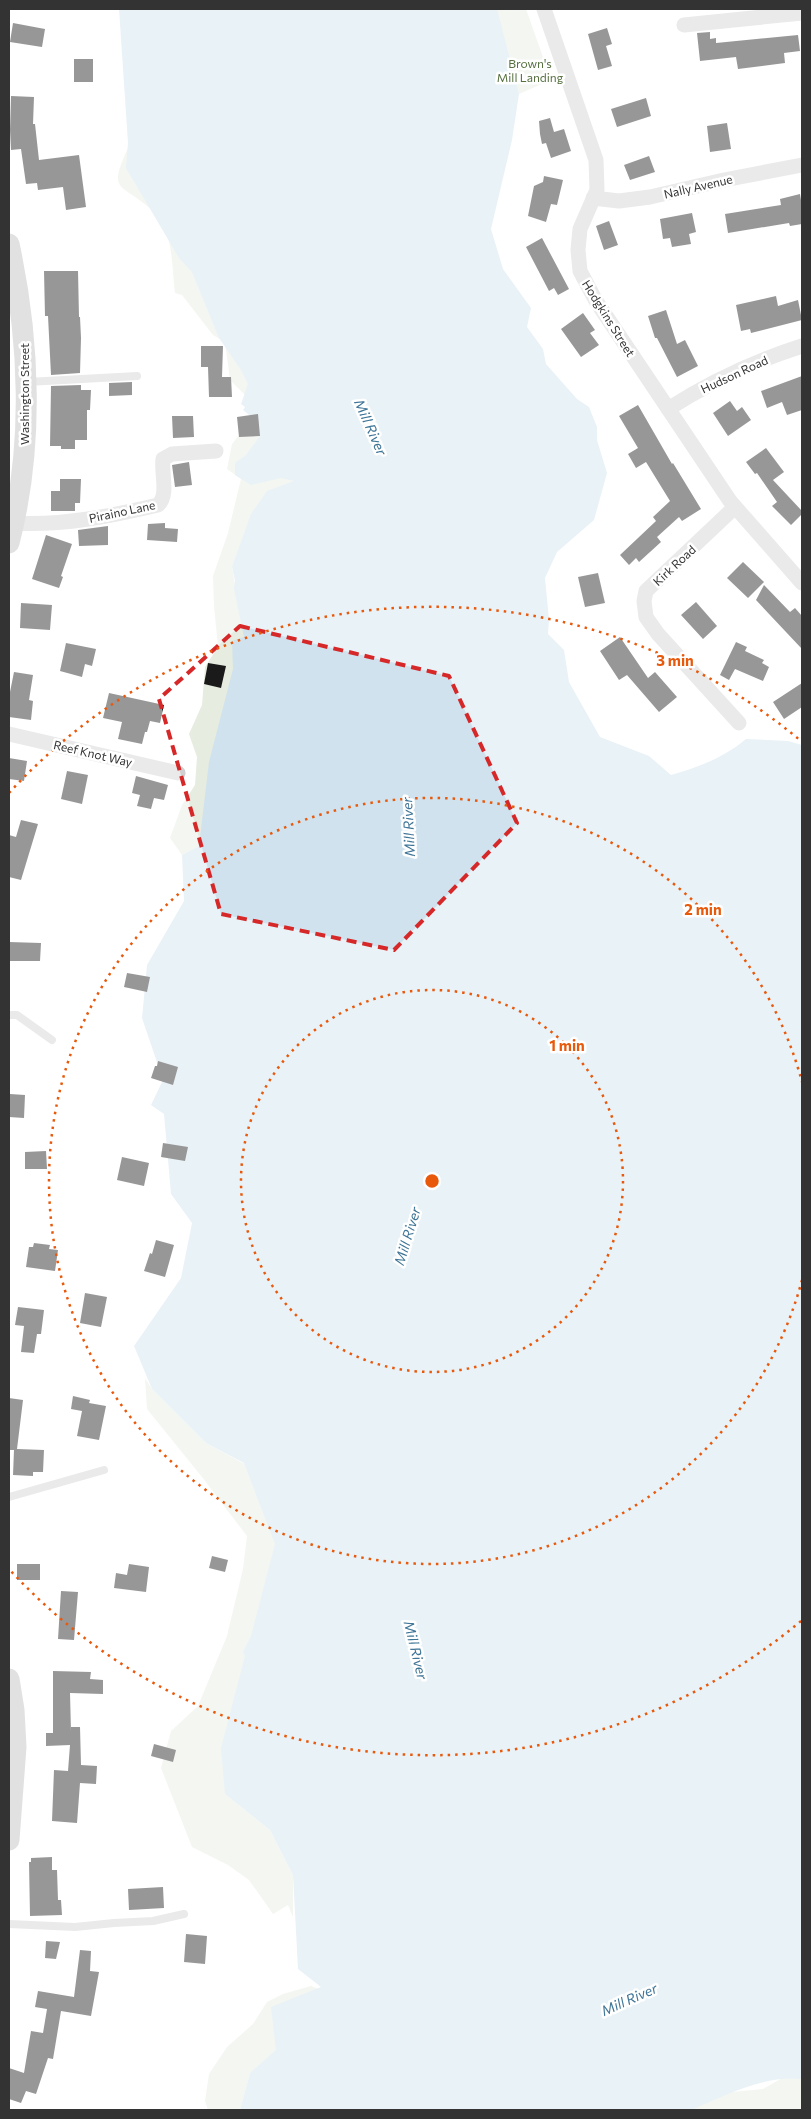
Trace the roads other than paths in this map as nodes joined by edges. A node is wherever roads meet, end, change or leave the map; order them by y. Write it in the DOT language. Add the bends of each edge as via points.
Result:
graph roads {
  1 [pos="544,9"];
  2 [pos="802,13"];
  3 [pos="684,25"];
  4 [pos="802,165"];
  5 [pos="593,198"];
  6 [pos="9,244"];
  7 [pos="802,346"];
  8 [pos="136,376"];
  9 [pos="25,382"];
  10 [pos="668,409"];
  11 [pos="216,451"];
  12 [pos="735,507"];
  13 [pos="13,514"];
  14 [pos="9,544"];
  15 [pos="802,583"];
  16 [pos="739,723"];
  17 [pos="9,734"];
  18 [pos="178,773"];
  19 [pos="9,1015"];
  20 [pos="52,1040"];
  21 [pos="104,1470"];
  22 [pos="9,1497"];
  23 [pos="9,1679"];
  24 [pos="9,1840"];
  25 [pos="184,1914"];
  26 [pos="9,1924"];
  1 -- 5 [label="street, Hodgkins Street" via="596,160 597,190"];
  2 -- 3 [label="street"];
  4 -- 5 [label="street, Nally Avenue" via="650,197 619,201"];
  5 -- 10 [label="street, Hodgkins Street" via="580,229 580,271"];
  6 -- 9 [label="main road, Washington Street" via="21,305"];
  7 -- 10 [label="street, Hudson Road" via="723,377"];
  8 -- 9 [label="lane"];
  9 -- 13 [label="main road, Washington Street" via="22,478"];
  10 -- 12 [label="street, Hodgkins Street"];
  11 -- 13 [label="street, Piraino Lane" via="172,454 162,460 164,495 158,505 77,520 31,524"];
  12 -- 15 [label="street, Hodgkins Street"];
  12 -- 16 [label="street, Kirk Road" via="646,591 644,602 646,617 658,634"];
  13 -- 14 [label="main road, Washington Street"];
  17 -- 18 [label="street, Reef Knot Way"];
  19 -- 20 [label="lane" via="17,1015"];
  21 -- 22 [label="lane"];
  23 -- 24 [label="main road" via="16,1747"];
  25 -- 26 [label="lane" via="153,1921 74,1927"];
}
